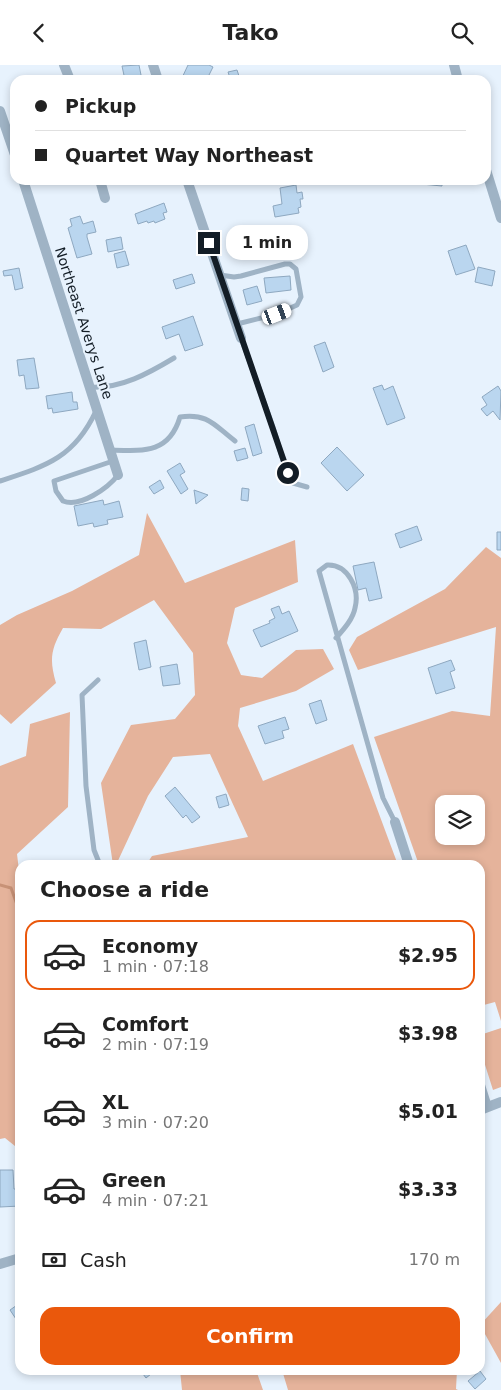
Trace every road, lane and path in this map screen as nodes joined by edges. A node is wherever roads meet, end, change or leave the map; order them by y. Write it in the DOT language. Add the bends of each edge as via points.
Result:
graph roads {
  1 [pos="0,111"];
  2 [pos="10,140"];
  3 [pos="25,185"];
  4 [pos="101,185"];
  5 [pos="188,185"];
  6 [pos="490,185"];
  7 [pos="105,198"];
  8 [pos="501,218"];
  9 [pos="219,275"];
  10 [pos="238,324"];
  11 [pos="241,338"];
  12 [pos="174,358"];
  13 [pos="90,387"];
  14 [pos="97,410"];
  15 [pos="235,441"];
  16 [pos="110,450"];
  17 [pos="114,461"];
  18 [pos="118,475"];
  19 [pos="0,481"];
  20 [pos="307,487"];
  21 [pos="336,638"];
  22 [pos="98,679"];
  23 [pos="395,822"];
  24 [pos="98,860"];
  25 [pos="407,860"];
  26 [pos="501,1102"];
  27 [pos="485,1109"];
  28 [pos="15,1260"];
  29 [pos="0,1264"];
  1 -- 2 [label="street"];
  3 -- 13 [label="street, Northeast Averys Lane"];
  4 -- 7 [label="street"];
  5 -- 9 [label="street"];
  6 -- 8 [label="street"];
  9 -- 10 [label="street"];
  9 -- 10 [label="lane" via="234,277 285,263 296,269 301,297 297,305"];
  10 -- 11 [label="street"];
  11 -- 20 [label="lane" via="284,464 293,483"];
  12 -- 13 [label="lane" via="126,382 103,388"];
  13 -- 14 [label="street, Northeast Averys Lane"];
  14 -- 16 [label="street, Northeast Averys Lane"];
  14 -- 19 [label="lane" via="88,429 71,449 50,463"];
  15 -- 16 [label="lane" via="205,417 192,415 180,417 172,435 159,447 140,451"];
  16 -- 17 [label="street, Northeast Averys Lane"];
  17 -- 18 [label="street, Northeast Averys Lane"];
  17 -- 18 [label="lane" via="54,481 56,491 64,501 72,502 100,493"];
  21 -- 21 [label="lane" via="354,613 356,599 354,587 345,571 338,566 327,565 319,571"];
  21 -- 23 [label="lane" via="383,798"];
  22 -- 24 [label="lane" via="82,695 86,786"];
  23 -- 25 [label="street"];
  26 -- 27 [label="street"];
  28 -- 29 [label="street"];
}
